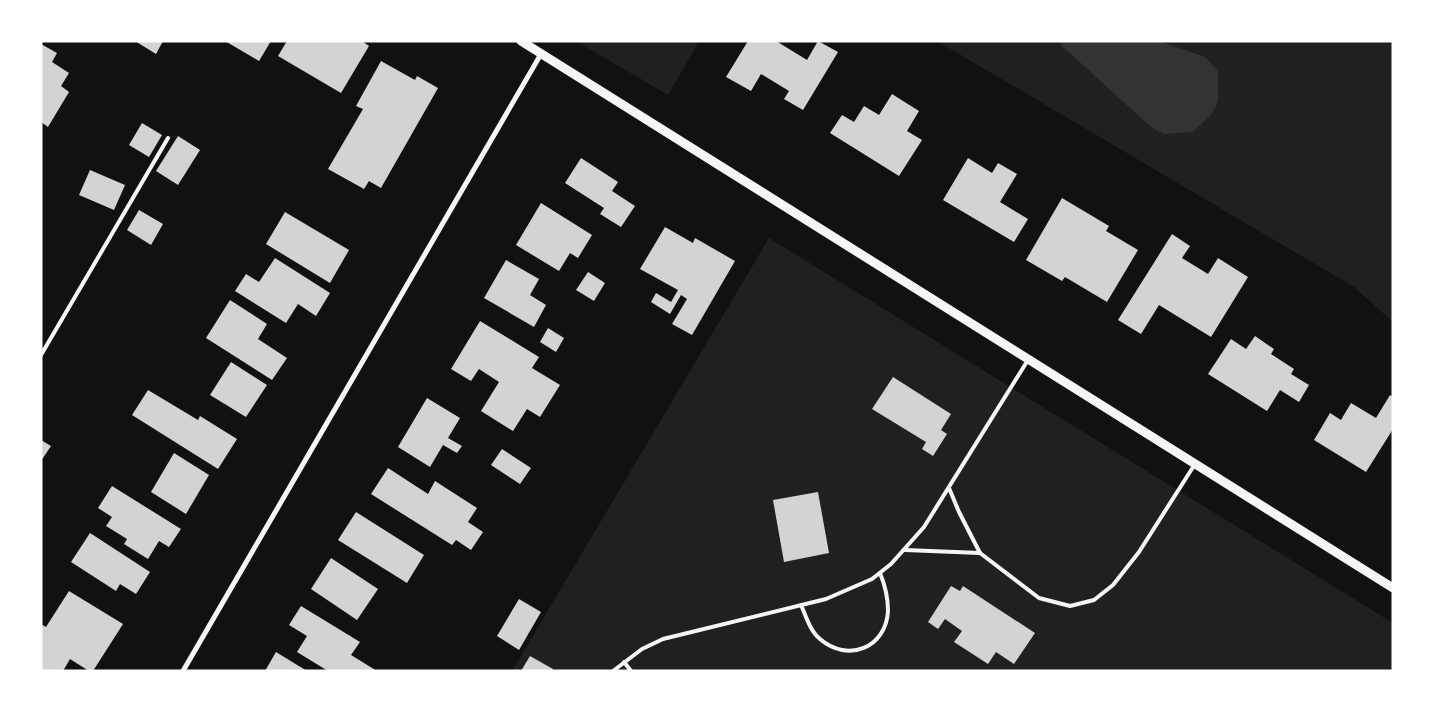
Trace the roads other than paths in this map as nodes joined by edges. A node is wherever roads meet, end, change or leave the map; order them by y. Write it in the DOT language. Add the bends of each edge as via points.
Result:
graph roads {
  1 [pos="521,41"];
  2 [pos="541,54"];
  3 [pos="168,138"];
  4 [pos="41,355"];
  5 [pos="1028,359"];
  6 [pos="1195,464"];
  7 [pos="949,488"];
  8 [pos="904,550"];
  9 [pos="980,553"];
  10 [pos="880,573"];
  11 [pos="1393,588"];
  12 [pos="801,605"];
  13 [pos="624,662"];
  14 [pos="182,671"];
  15 [pos="613,671"];
  16 [pos="631,671"];
  1 -- 2 [label="street"];
  2 -- 5 [label="street"];
  2 -- 14 [label="street"];
  3 -- 4 [label="lane"];
  5 -- 6 [label="street"];
  5 -- 7 [label="lane"];
  6 -- 9 [label="lane" via="1139,552 1113,585 1094,600 1070,606 1039,598"];
  6 -- 11 [label="street"];
  7 -- 8 [label="lane"];
  7 -- 9 [label="lane"];
  8 -- 9 [label="lane"];
  8 -- 10 [label="lane"];
  10 -- 12 [label="lane" via="826,599"];
  10 -- 12 [label="lane" via="887,595 885,624 872,643 858,651 832,646 820,639 812,630"];
  12 -- 13 [label="lane" via="663,639"];
  13 -- 15 [label="lane"];
  13 -- 16 [label="lane"];
}
